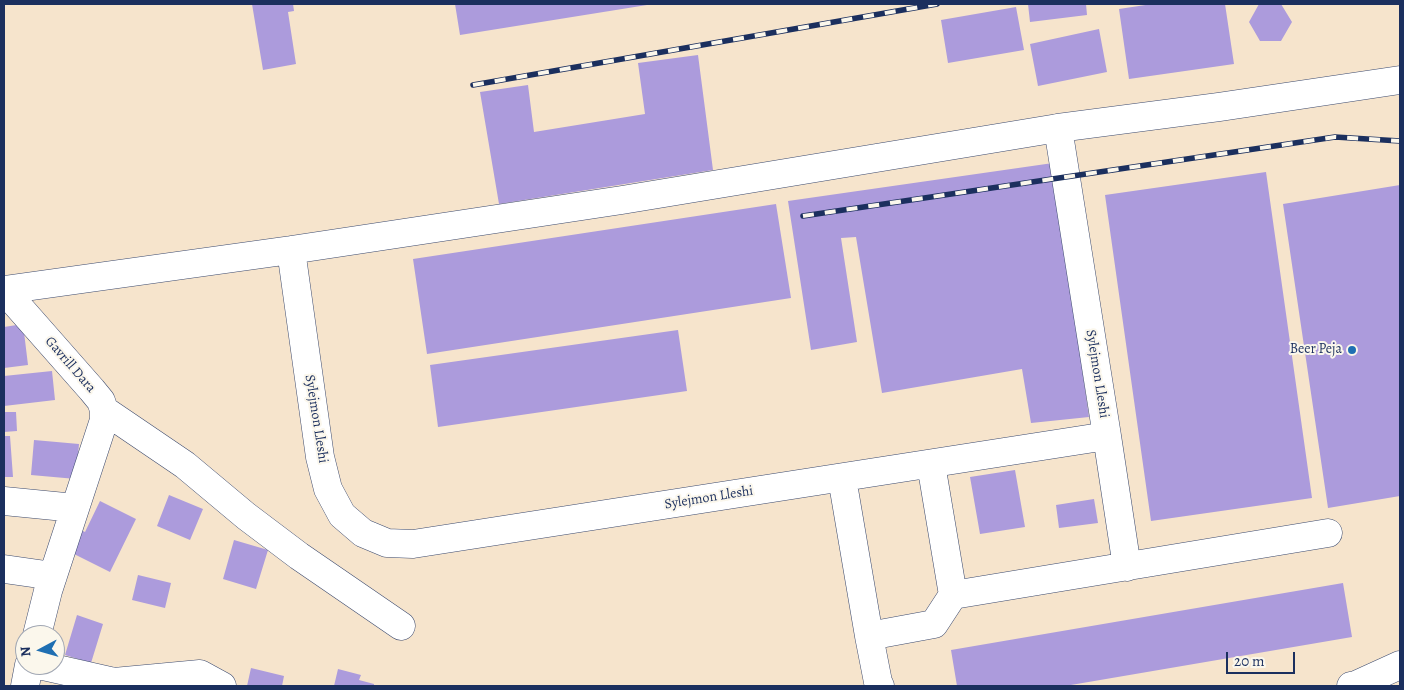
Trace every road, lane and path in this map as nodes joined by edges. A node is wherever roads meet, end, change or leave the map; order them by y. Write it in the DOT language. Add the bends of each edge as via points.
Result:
graph roads {
  1 [pos="1400,80"];
  2 [pos="1058,128"];
  3 [pos="291,250"];
  4 [pos="4,290"];
  5 [pos="104,410"];
  6 [pos="1107,436"];
  7 [pos="931,464"];
  8 [pos="842,478"];
  9 [pos="4,501"];
  10 [pos="75,508"];
  11 [pos="1328,533"];
  12 [pos="1127,567"];
  13 [pos="4,570"];
  14 [pos="53,576"];
  15 [pos="953,595"];
  16 [pos="40,625"];
  17 [pos="401,626"];
  18 [pos="869,636"];
  19 [pos="1400,665"];
  20 [pos="65,671"];
  21 [pos="222,686"];
  22 [pos="880,686"];
  23 [pos="1351,686"];
  1 -- 2 [label="street"];
  2 -- 3 [label="street" via="622,200"];
  2 -- 6 [label="street, Sylejmon Lleshi"];
  3 -- 4 [label="street"];
  3 -- 8 [label="street, Sylejmon Lleshi" via="320,457 328,489 342,515 363,533 387,543 413,544"];
  4 -- 5 [label="street, Gavrill Dara" via="92,390"];
  5 -- 10 [label="street" via="104,420"];
  5 -- 17 [label="street" via="185,465 299,556"];
  6 -- 7 [label="street, Sylejmon Lleshi"];
  6 -- 12 [label="street"];
  7 -- 8 [label="street, Sylejmon Lleshi"];
  7 -- 15 [label="street"];
  8 -- 18 [label="street"];
  9 -- 10 [label="street"];
  10 -- 14 [label="street"];
  11 -- 12 [label="street"];
  12 -- 15 [label="street"];
  13 -- 14 [label="street"];
  14 -- 16 [label="street"];
  15 -- 18 [label="street" via="934,624"];
  18 -- 22 [label="street"];
  19 -- 23 [label="street"];
  20 -- 21 [label="street" via="114,682 200,674"];
}
